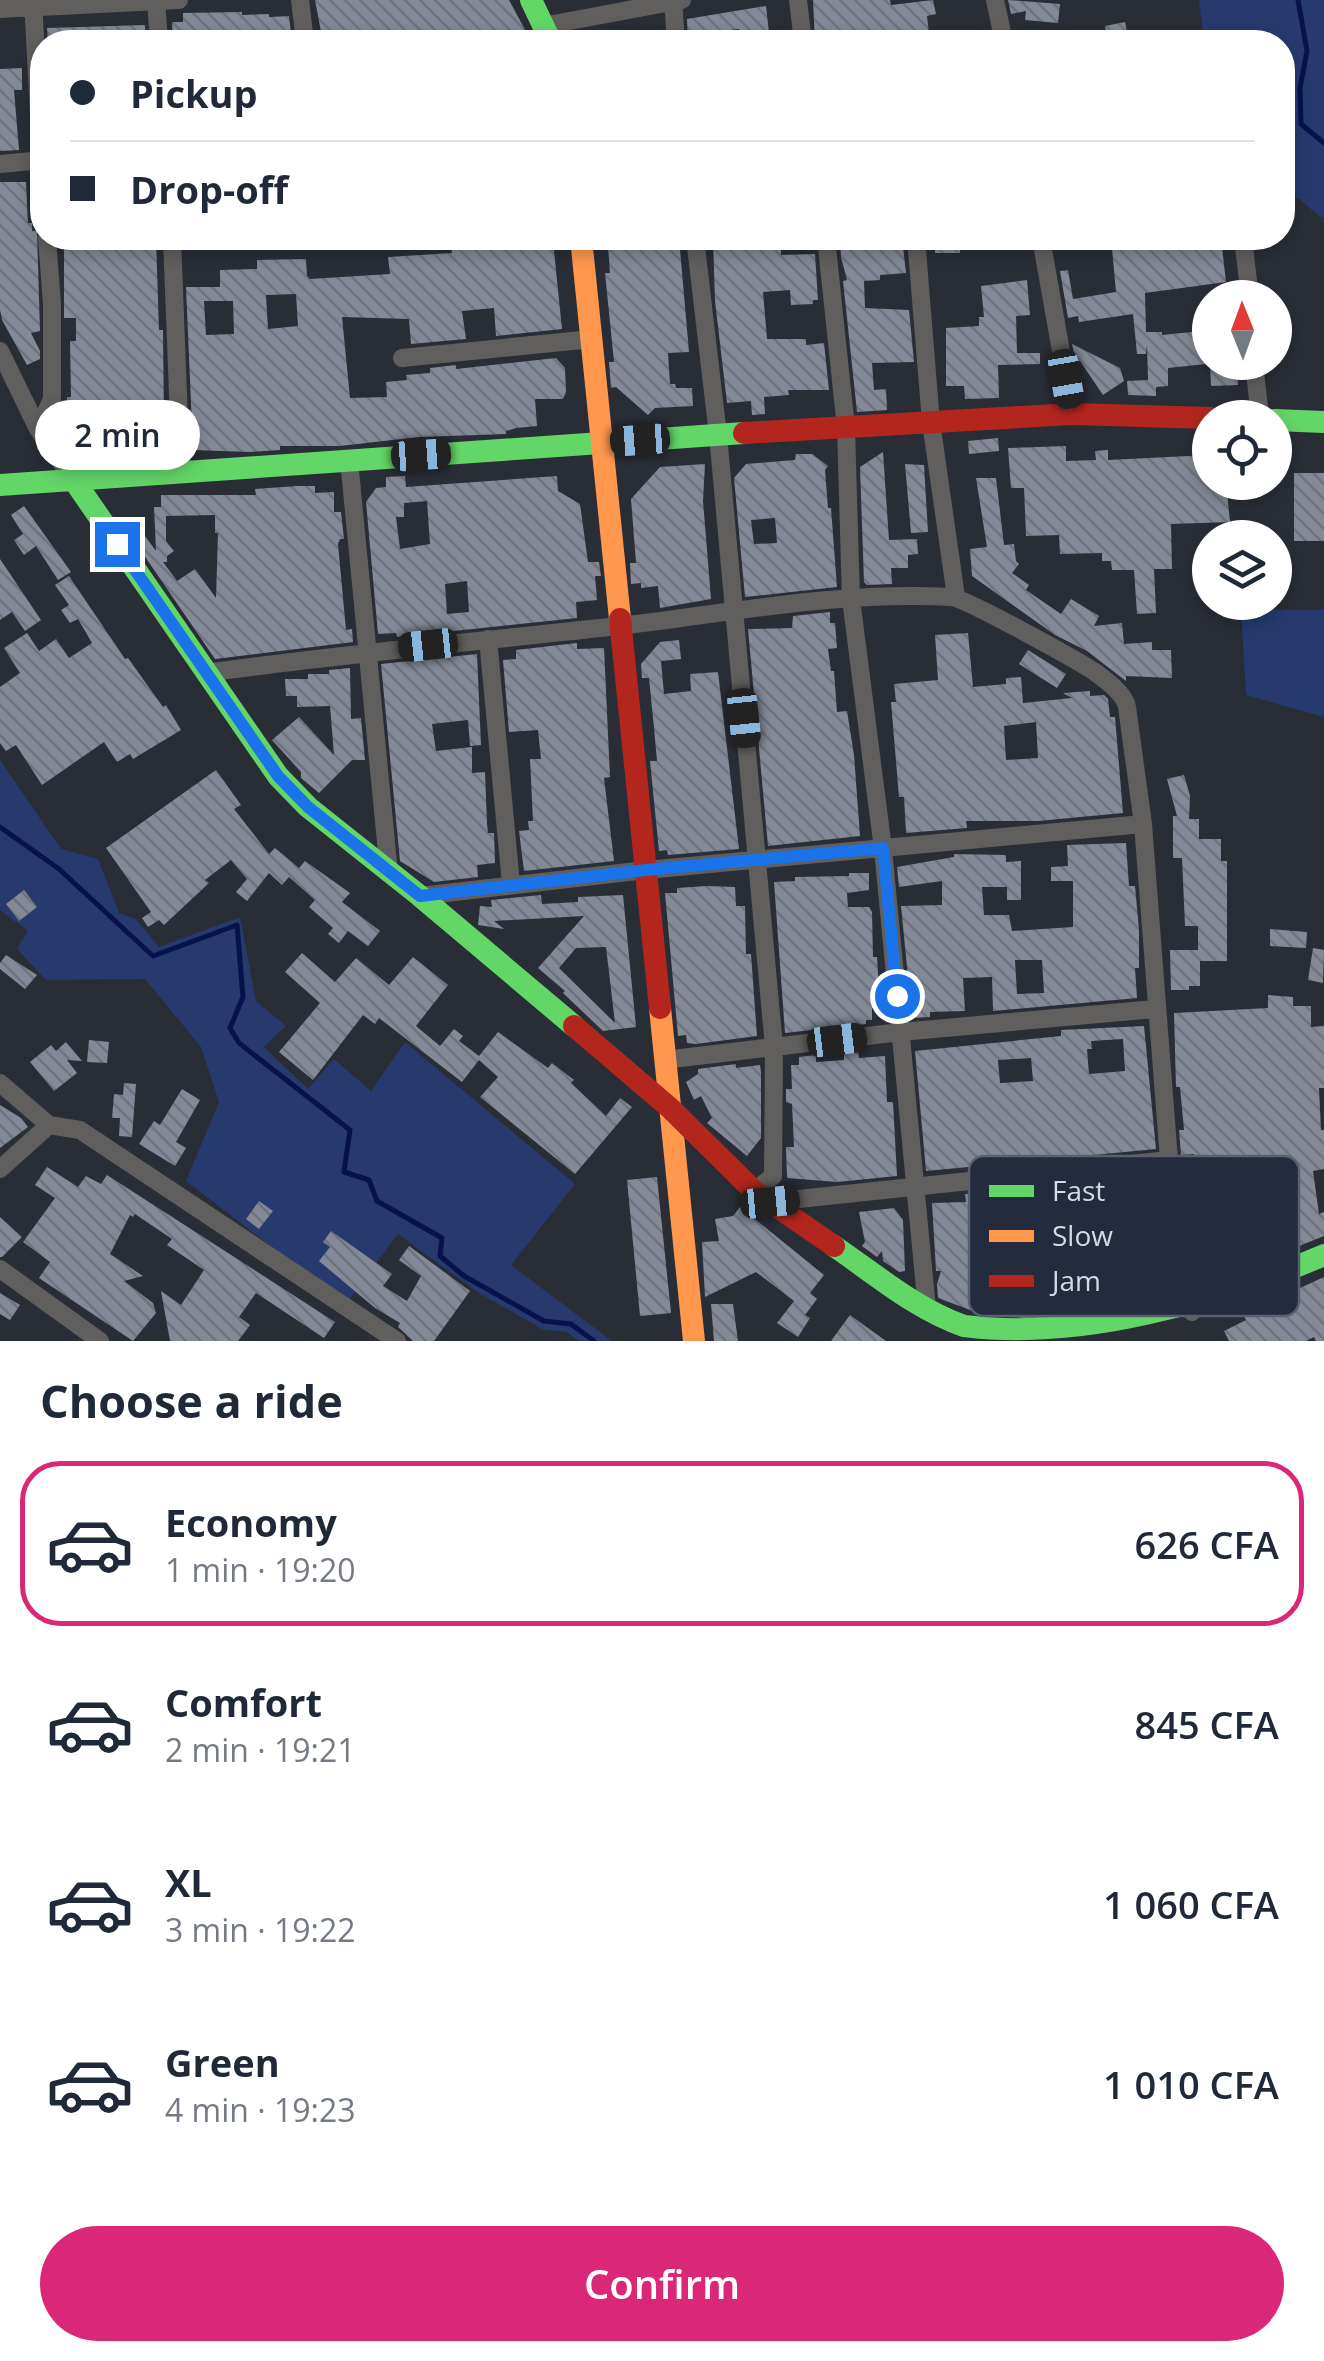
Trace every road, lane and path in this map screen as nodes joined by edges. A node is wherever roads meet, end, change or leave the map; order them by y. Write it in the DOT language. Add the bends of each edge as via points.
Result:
graph roads {
  1 [pos="179,0"];
  2 [pos="300,0"];
  3 [pos="531,0"];
  4 [pos="798,0"];
  5 [pos="995,0"];
  6 [pos="156,1"];
  7 [pos="676,1"];
  8 [pos="33,4"];
  9 [pos="0,9"];
  10 [pos="34,30"];
  11 [pos="158,30"];
  12 [pos="304,30"];
  13 [pos="545,30"];
  14 [pos="563,30"];
  15 [pos="676,30"];
  16 [pos="802,30"];
  17 [pos="1001,30"];
  18 [pos="30,161"];
  19 [pos="0,164"];
  20 [pos="48,250"];
  21 [pos="172,250"];
  22 [pos="582,250"];
  23 [pos="696,250"];
  24 [pos="827,250"];
  25 [pos="917,250"];
  26 [pos="1043,250"];
  27 [pos="1245,250"];
  28 [pos="1248,280"];
  29 [pos="592,339"];
  30 [pos="0,351"];
  31 [pos="402,358"];
  32 [pos="1072,414"];
  33 [pos="1192,417"];
  34 [pos="1292,421"];
  35 [pos="931,422"];
  36 [pos="1324,422"];
  37 [pos="846,428"];
  38 [pos="38,429"];
  39 [pos="718,436"];
  40 [pos="600,442"];
  41 [pos="349,460"];
  42 [pos="181,472"];
  43 [pos="73,480"];
  44 [pos="0,485"];
  45 [pos="956,597"];
  46 [pos="851,599"];
  47 [pos="734,610"];
  48 [pos="622,626"];
  49 [pos="488,639"];
  50 [pos="368,650"];
  51 [pos="205,674"];
  52 [pos="1143,824"];
  53 [pos="883,848"];
  54 [pos="758,860"];
  55 [pos="646,870"];
  56 [pos="389,873"];
  57 [pos="511,884"];
  58 [pos="420,896"];
  59 [pos="1155,1010"];
  60 [pos="900,1032"];
  61 [pos="774,1047"];
  62 [pos="664,1060"];
  63 [pos="0,1083"];
  64 [pos="670,1108"];
  65 [pos="49,1125"];
  66 [pos="1170,1156"];
  67 [pos="0,1169"];
  68 [pos="969,1182"];
  69 [pos="916,1188"];
  70 [pos="762,1196"];
  71 [pos="1324,1255"];
  72 [pos="1299,1266"];
  73 [pos="0,1268"];
  74 [pos="927,1309"];
  75 [pos="1174,1316"];
  76 [pos="378,1329"];
  77 [pos="100,1341"];
  78 [pos="362,1341"];
  79 [pos="397,1341"];
  80 [pos="694,1341"];
  1 -- 6 [label="street"];
  2 -- 12 [label="street"];
  3 -- 13 [label="street"];
  4 -- 16 [label="street"];
  5 -- 17 [label="street"];
  6 -- 8 [label="street"];
  6 -- 11 [label="street"];
  7 -- 14 [label="street"];
  7 -- 15 [label="street"];
  8 -- 9 [label="street"];
  8 -- 10 [label="street"];
  18 -- 19 [label="street"];
  20 -- 38 [label="street" via="52,399"];
  21 -- 42 [label="street"];
  22 -- 29 [label="street"];
  23 -- 39 [label="street"];
  24 -- 37 [label="street"];
  25 -- 35 [label="street"];
  26 -- 32 [label="street"];
  27 -- 28 [label="street"];
  29 -- 31 [label="street"];
  29 -- 40 [label="street"];
  30 -- 38 [label="street"];
  32 -- 33 [label="street"];
  32 -- 35 [label="street"];
  34 -- 36 [label="street"];
  35 -- 37 [label="street"];
  35 -- 45 [label="street"];
  37 -- 39 [label="street"];
  37 -- 46 [label="street"];
  38 -- 43 [label="street"];
  39 -- 40 [label="street"];
  39 -- 47 [label="street"];
  40 -- 41 [label="street"];
  40 -- 48 [label="street"];
  41 -- 42 [label="street"];
  41 -- 50 [label="street"];
  42 -- 43 [label="street"];
  43 -- 44 [label="street"];
  43 -- 51 [label="street"];
  45 -- 46 [label="street"];
  45 -- 52 [label="street" via="1093,671 1126,699"];
  46 -- 47 [label="street"];
  46 -- 53 [label="street"];
  47 -- 48 [label="street"];
  47 -- 54 [label="street"];
  48 -- 49 [label="street"];
  48 -- 55 [label="street"];
  49 -- 50 [label="street"];
  49 -- 57 [label="street"];
  50 -- 51 [label="street"];
  50 -- 56 [label="street"];
  51 -- 56 [label="street" via="278,776"];
  52 -- 53 [label="street"];
  52 -- 59 [label="street"];
  53 -- 54 [label="street"];
  53 -- 60 [label="street"];
  54 -- 55 [label="street"];
  54 -- 61 [label="street"];
  55 -- 57 [label="street"];
  55 -- 62 [label="street"];
  56 -- 58 [label="street"];
  57 -- 58 [label="street"];
  58 -- 64 [label="street"];
  59 -- 60 [label="street"];
  59 -- 66 [label="street"];
  60 -- 61 [label="street"];
  60 -- 69 [label="street"];
  61 -- 62 [label="street"];
  61 -- 70 [label="street" via="773,1176"];
  62 -- 64 [label="street"];
  63 -- 65 [label="street"];
  64 -- 70 [label="street"];
  64 -- 80 [label="street"];
  65 -- 67 [label="street"];
  65 -- 76 [label="street" via="80,1130"];
  68 -- 69 [label="street"];
  69 -- 70 [label="street"];
  69 -- 74 [label="street"];
  70 -- 74 [label="street"];
  71 -- 72 [label="street"];
  73 -- 77 [label="street"];
  74 -- 75 [label="street" via="966,1326 1018,1336 1078,1338"];
  76 -- 78 [label="street"];
  76 -- 79 [label="street"];
}
